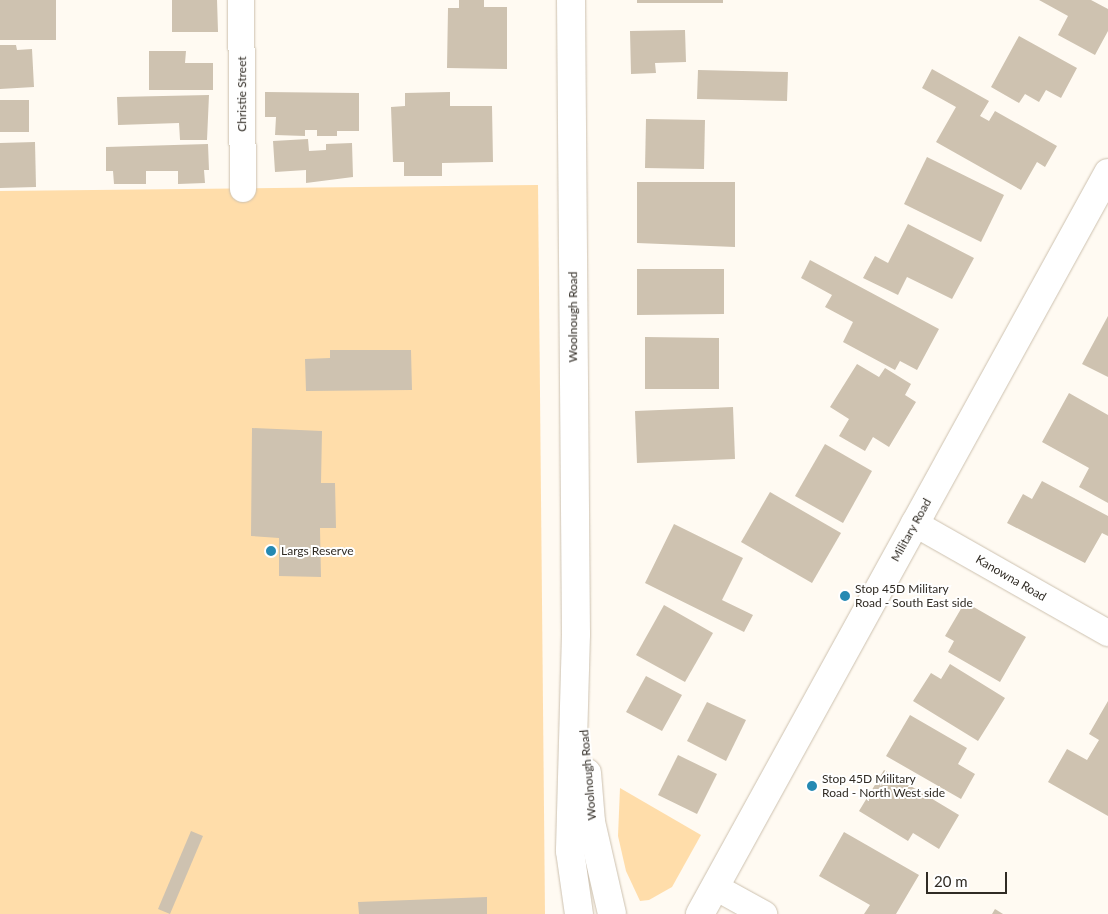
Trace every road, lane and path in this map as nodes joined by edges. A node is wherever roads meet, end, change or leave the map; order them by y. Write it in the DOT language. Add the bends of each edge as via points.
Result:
graph roads {
  1 [pos="241,0"];
  2 [pos="572,0"];
  3 [pos="1108,173"];
  4 [pos="243,189"];
  5 [pos="914,523"];
  6 [pos="1108,633"];
  7 [pos="576,634"];
  8 [pos="717,888"];
  9 [pos="579,914"];
  10 [pos="612,914"];
  11 [pos="700,914"];
  12 [pos="764,914"];
  1 -- 4 [label="street, Christie Street"];
  2 -- 7 [label="street, Woolnough Road"];
  3 -- 5 [label="street, Military Road"];
  5 -- 6 [label="street, Kanowna Road"];
  5 -- 8 [label="street, Military Road"];
  7 -- 9 [label="street, Woolnough Road" via="570,851"];
  7 -- 10 [label="street, Woolnough Road" via="591,822"];
  8 -- 11 [label="street, Military Road"];
  8 -- 12 [label="street"];
}
